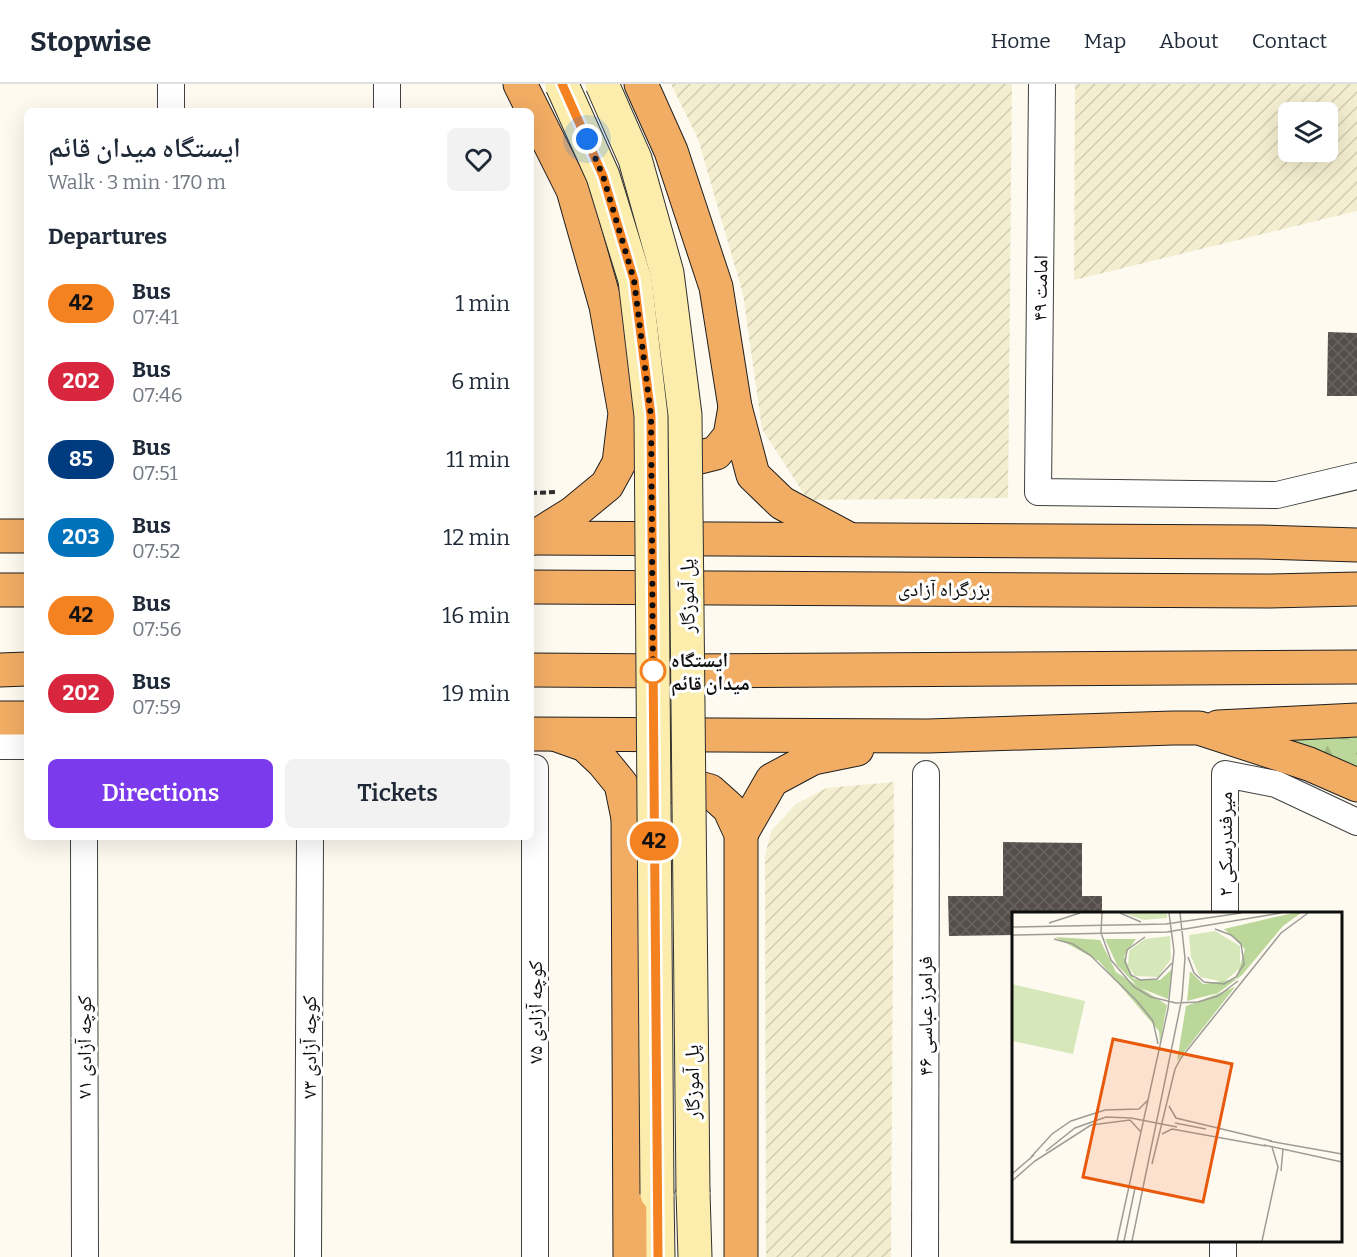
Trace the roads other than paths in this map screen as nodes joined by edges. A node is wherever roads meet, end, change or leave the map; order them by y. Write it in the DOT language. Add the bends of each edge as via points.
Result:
graph roads {
  1 [pos="171,84"];
  2 [pos="387,84"];
  3 [pos="520,84"];
  4 [pos="562,84"];
  5 [pos="602,84"];
  6 [pos="641,84"];
  7 [pos="1042,84"];
  8 [pos="171,108"];
  9 [pos="387,108"];
  10 [pos="532,108"];
  11 [pos="534,112"];
  12 [pos="735,407"];
  13 [pos="625,413"];
  14 [pos="1357,476"];
  15 [pos="1357,533"];
  16 [pos="0,536"];
  17 [pos="24,536"];
  18 [pos="534,537"];
  19 [pos="534,538"];
  20 [pos="851,540"];
  21 [pos="1261,542"];
  22 [pos="1357,545"];
  23 [pos="534,587"];
  24 [pos="1357,589"];
  25 [pos="0,590"];
  26 [pos="24,590"];
  27 [pos="1357,667"];
  28 [pos="24,669"];
  29 [pos="0,670"];
  30 [pos="534,670"];
  31 [pos="0,718"];
  32 [pos="24,718"];
  33 [pos="1357,720"];
  34 [pos="1199,728"];
  35 [pos="542,734"];
  36 [pos="928,736"];
  37 [pos="0,746"];
  38 [pos="24,746"];
  39 [pos="535,768"];
  40 [pos="926,774"];
  41 [pos="1357,785"];
  42 [pos="628,818"];
  43 [pos="1357,822"];
  44 [pos="741,834"];
  45 [pos="84,840"];
  46 [pos="310,840"];
  47 [pos="1225,912"];
  48 [pos="85,1257"];
  49 [pos="308,1257"];
  50 [pos="535,1257"];
  51 [pos="630,1257"];
  52 [pos="658,1257"];
  53 [pos="695,1257"];
  54 [pos="741,1257"];
  55 [pos="925,1257"];
  1 -- 8 [label="street"];
  2 -- 9 [label="street"];
  3 -- 10 [label="highway"];
  4 -- 52 [label="main road, پل آموزگار, bridge" via="603,176 634,280 651,416"];
  5 -- 53 [label="main road, پل آموزگار, bridge" via="635,159 667,273 685,415"];
  6 -- 12 [label="highway" via="671,151 716,287"];
  7 -- 14 [label="street, امامت ۴۹" via="1038,492 1277,495"];
  11 -- 13 [label="highway" via="573,190 606,306"];
  12 -- 13 [label="highway" via="730,436 716,453 692,459 667,460 641,452 627,434"];
  12 -- 20 [label="highway" via="753,475 782,504"];
  13 -- 18 [label="highway" via="619,463 607,485 573,513"];
  15 -- 21 [label="highway"];
  16 -- 17 [label="highway"];
  19 -- 20 [label="highway"];
  20 -- 21 [label="highway"];
  21 -- 22 [label="highway"];
  23 -- 24 [label="highway, بزرگراه آزادی"];
  25 -- 26 [label="highway"];
  27 -- 30 [label="highway"];
  28 -- 29 [label="highway"];
  31 -- 32 [label="highway"];
  33 -- 34 [label="highway"];
  34 -- 36 [label="highway"];
  34 -- 41 [label="highway" via="1309,764"];
  35 -- 36 [label="highway"];
  35 -- 42 [label="highway" via="585,745 603,762 621,784"];
  36 -- 44 [label="highway" via="813,758 772,780"];
  37 -- 38 [label="street"];
  39 -- 50 [label="street, کوچه آزادی ۷۵"];
  40 -- 55 [label="street, فرامرز عباسی ۴۶"];
  42 -- 44 [label="highway" via="638,803 659,788 685,784 710,791 729,808"];
  42 -- 51 [label="highway"];
  43 -- 47 [label="street, میرفندرسکی ۲" via="1276,784 1225,774"];
  44 -- 54 [label="highway"];
  45 -- 48 [label="street, کوچه آزادی ۷۱"];
  46 -- 49 [label="street, کوچه آزادی ۷۳"];
}
